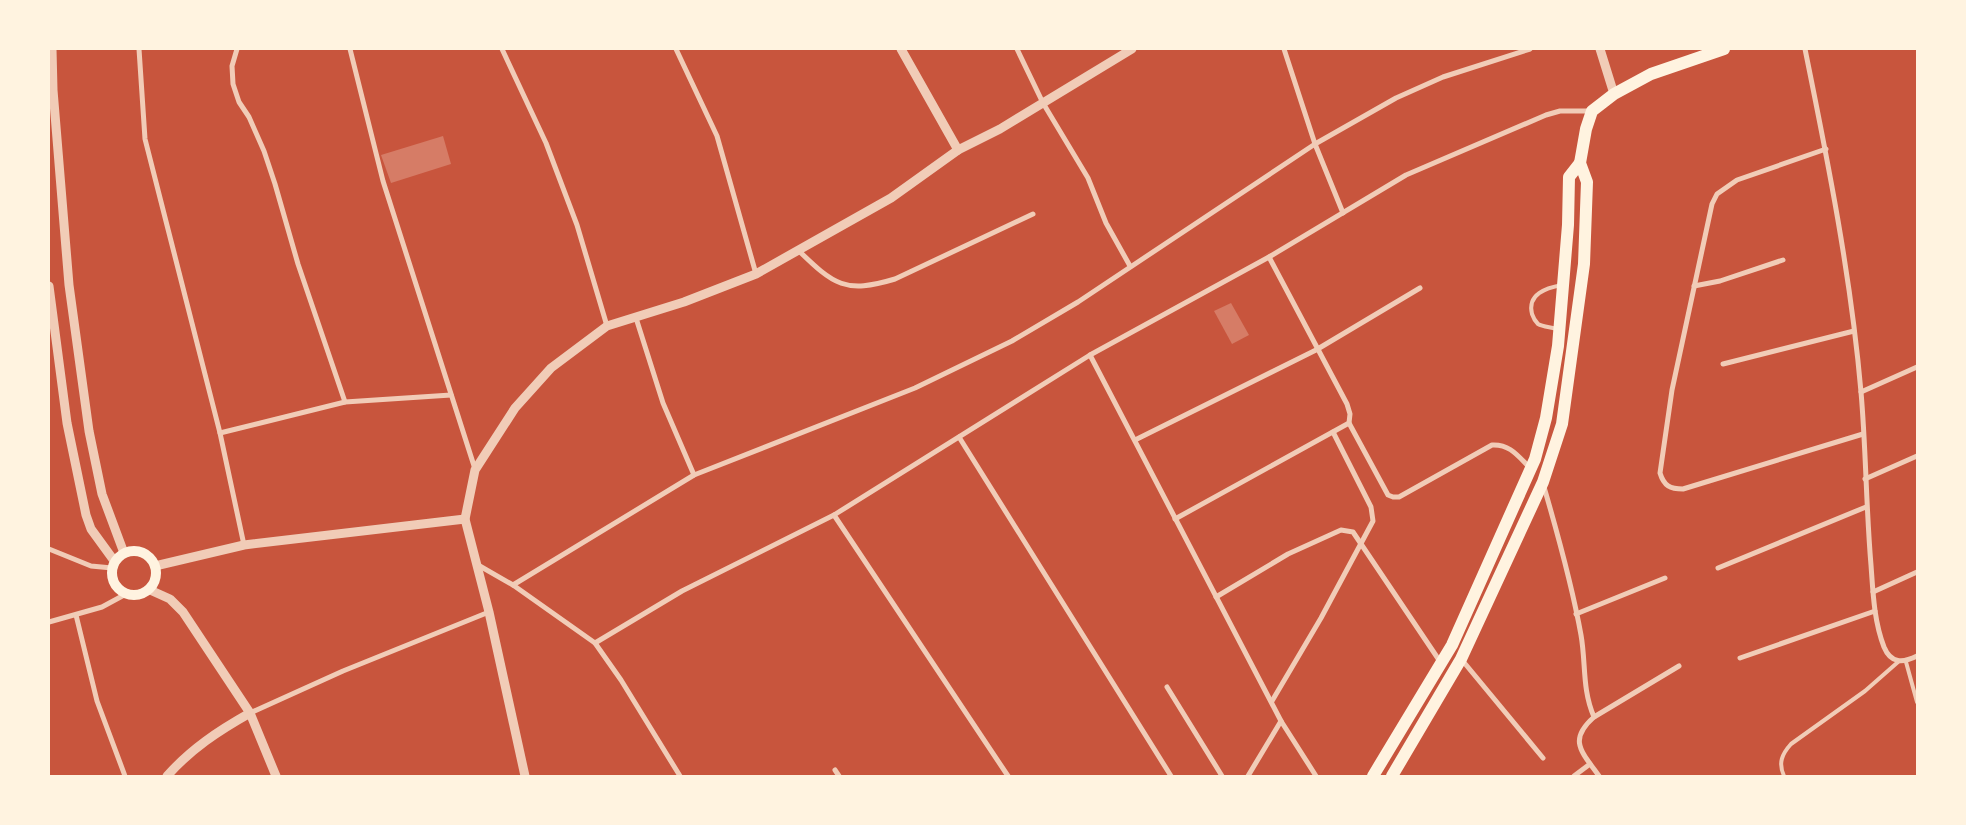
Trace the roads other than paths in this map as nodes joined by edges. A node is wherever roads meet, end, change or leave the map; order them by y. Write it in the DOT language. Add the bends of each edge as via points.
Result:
graph roads {
  1 [pos="52,49"];
  2 [pos="138,49"];
  3 [pos="237,49"];
  4 [pos="350,49"];
  5 [pos="502,49"];
  6 [pos="676,49"];
  7 [pos="901,49"];
  8 [pos="1016,49"];
  9 [pos="1132,49"];
  10 [pos="1284,49"];
  11 [pos="1530,49"];
  12 [pos="1600,49"];
  13 [pos="1724,49"];
  14 [pos="1805,49"];
  15 [pos="1614,94"];
  16 [pos="1043,103"];
  17 [pos="1592,110"];
  18 [pos="1315,144"];
  19 [pos="1826,149"];
  20 [pos="958,150"];
  21 [pos="1580,163"];
  22 [pos="1344,213"];
  23 [pos="1033,214"];
  24 [pos="798,250"];
  25 [pos="1269,257"];
  26 [pos="1783,260"];
  27 [pos="1130,266"];
  28 [pos="756,274"];
  29 [pos="1564,285"];
  30 [pos="49,286"];
  31 [pos="1694,286"];
  32 [pos="1420,288"];
  33 [pos="636,318"];
  34 [pos="607,326"];
  35 [pos="1560,329"];
  36 [pos="1854,331"];
  37 [pos="1316,350"];
  38 [pos="1090,355"];
  39 [pos="1723,364"];
  40 [pos="1917,367"];
  41 [pos="1861,392"];
  42 [pos="451,395"];
  43 [pos="345,402"];
  44 [pos="1349,423"];
  45 [pos="1334,432"];
  46 [pos="220,433"];
  47 [pos="1863,434"];
  48 [pos="959,437"];
  49 [pos="1135,440"];
  50 [pos="1917,456"];
  51 [pos="1531,468"];
  52 [pos="475,470"];
  53 [pos="694,475"];
  54 [pos="1865,480"];
  55 [pos="1543,482"];
  56 [pos="1866,507"];
  57 [pos="834,515"];
  58 [pos="1175,519"];
  59 [pos="465,520"];
  60 [pos="1361,542"];
  61 [pos="244,545"];
  62 [pos="49,548"];
  63 [pos="124,553"];
  64 [pos="114,565"];
  65 [pos="478,565"];
  66 [pos="155,566"];
  67 [pos="1718,568"];
  68 [pos="1917,572"];
  69 [pos="1665,578"];
  70 [pos="513,585"];
  71 [pos="150,590"];
  72 [pos="1873,592"];
  73 [pos="126,594"];
  74 [pos="1216,597"];
  75 [pos="1875,611"];
  76 [pos="489,612"];
  77 [pos="1576,614"];
  78 [pos="76,615"];
  79 [pos="49,622"];
  80 [pos="595,643"];
  81 [pos="1917,656"];
  82 [pos="1740,658"];
  83 [pos="1461,659"];
  84 [pos="1898,662"];
  85 [pos="1906,662"];
  86 [pos="1441,663"];
  87 [pos="1679,666"];
  88 [pos="1167,687"];
  89 [pos="1272,702"];
  90 [pos="1917,702"];
  91 [pos="250,713"];
  92 [pos="1594,717"];
  93 [pos="1281,721"];
  94 [pos="1542,758"];
  95 [pos="1590,764"];
  96 [pos="835,770"];
  97 [pos="125,776"];
  98 [pos="167,776"];
  99 [pos="276,776"];
  100 [pos="525,776"];
  101 [pos="680,776"];
  102 [pos="839,776"];
  103 [pos="1008,776"];
  104 [pos="1171,776"];
  105 [pos="1222,776"];
  106 [pos="1248,776"];
  107 [pos="1316,776"];
  108 [pos="1373,776"];
  109 [pos="1392,776"];
  110 [pos="1574,776"];
  111 [pos="1599,776"];
  112 [pos="1784,776"];
  1 -- 63 [label="street" via="69,285 89,431 102,494"];
  2 -- 46 [label="street" via="146,139"];
  3 -- 43 [label="street" via="232,66 233,84 270,168 298,264"];
  4 -- 42 [label="street" via="383,181"];
  5 -- 34 [label="street" via="546,143"];
  6 -- 28 [label="street" via="717,136"];
  7 -- 20 [label="street"];
  8 -- 16 [label="street"];
  9 -- 16 [label="street"];
  10 -- 18 [label="street"];
  11 -- 18 [label="street" via="1435,80"];
  12 -- 15 [label="street"];
  13 -- 15 [label="main road" via="1651,74"];
  14 -- 19 [label="street"];
  15 -- 17 [label="main road"];
  16 -- 20 [label="street"];
  16 -- 27 [label="street" via="1088,178 1106,223"];
  17 -- 21 [label="main road"];
  17 -- 22 [label="street" via="1546,115 1406,175"];
  18 -- 22 [label="street"];
  18 -- 27 [label="street"];
  19 -- 31 [label="street" via="1737,180 1717,194"];
  19 -- 36 [label="street"];
  20 -- 24 [label="street" via="891,198"];
  21 -- 29 [label="main road" via="1569,177"];
  21 -- 55 [label="main road" via="1587,182 1584,264 1562,424"];
  22 -- 25 [label="street"];
  23 -- 24 [label="street" via="896,279 872,286 843,285 824,276"];
  24 -- 28 [label="street"];
  25 -- 37 [label="street"];
  25 -- 38 [label="street"];
  26 -- 31 [label="street"];
  27 -- 53 [label="street" via="1012,341 915,388"];
  28 -- 33 [label="street"];
  29 -- 35 [label="main road"];
  29 -- 35 [label="lane" via="1537,293 1531,308 1533,318 1539,324"];
  30 -- 64 [label="street" via="67,423 86,515"];
  31 -- 47 [label="street" via="1660,462 1662,482 1668,487 1683,489"];
  32 -- 37 [label="street"];
  33 -- 34 [label="street"];
  33 -- 53 [label="street" via="663,403"];
  34 -- 52 [label="street" via="545,375 514,408"];
  35 -- 51 [label="main road" via="1546,418"];
  36 -- 39 [label="street"];
  36 -- 41 [label="street"];
  37 -- 44 [label="street" via="1347,404"];
  37 -- 49 [label="street"];
  38 -- 48 [label="street"];
  38 -- 49 [label="street"];
  40 -- 41 [label="street"];
  41 -- 47 [label="street"];
  42 -- 43 [label="street"];
  42 -- 52 [label="street"];
  43 -- 46 [label="street"];
  44 -- 45 [label="street"];
  44 -- 51 [label="street" via="1388,494 1393,497 1399,497 1492,445 1510,448"];
  45 -- 58 [label="street"];
  45 -- 60 [label="street" via="1374,515"];
  46 -- 61 [label="street"];
  47 -- 54 [label="street"];
  48 -- 57 [label="street"];
  48 -- 104 [label="street"];
  49 -- 58 [label="street"];
  50 -- 54 [label="street"];
  51 -- 86 [label="main road"];
  52 -- 59 [label="street"];
  53 -- 70 [label="street"];
  54 -- 56 [label="street"];
  55 -- 77 [label="street"];
  55 -- 83 [label="main road"];
  56 -- 67 [label="street"];
  56 -- 72 [label="street"];
  57 -- 80 [label="street" via="682,591"];
  57 -- 103 [label="street"];
  58 -- 74 [label="street"];
  59 -- 61 [label="street"];
  59 -- 65 [label="street"];
  60 -- 74 [label="street" via="1353,532 1341,530 1333,533 1288,554"];
  60 -- 86 [label="street"];
  60 -- 89 [label="street"];
  61 -- 66 [label="street"];
  62 -- 64 [label="street" via="91,566"];
  63 -- 64 [label="main road"];
  63 -- 66 [label="main road" via="142,552"];
  64 -- 73 [label="main road" via="113,580"];
  65 -- 70 [label="street"];
  65 -- 76 [label="street"];
  66 -- 71 [label="main road" via="156,579"];
  68 -- 72 [label="street"];
  69 -- 77 [label="street"];
  70 -- 80 [label="street"];
  71 -- 73 [label="main road" via="138,595"];
  71 -- 91 [label="street" via="170,600 183,612"];
  72 -- 75 [label="street"];
  73 -- 78 [label="street" via="102,607"];
  74 -- 89 [label="street"];
  75 -- 82 [label="street"];
  75 -- 84 [label="street" via="1885,648"];
  76 -- 91 [label="street"];
  76 -- 100 [label="street"];
  77 -- 92 [label="street" via="1585,690"];
  78 -- 79 [label="street"];
  78 -- 97 [label="street" via="97,701"];
  80 -- 101 [label="street"];
  81 -- 85 [label="street"];
  83 -- 94 [label="street"];
  83 -- 109 [label="main road"];
  84 -- 85 [label="street"];
  84 -- 112 [label="lane" via="1865,692 1792,744 1781,762"];
  85 -- 90 [label="lane"];
  86 -- 108 [label="main road"];
  87 -- 92 [label="street"];
  88 -- 105 [label="street"];
  89 -- 93 [label="street"];
  91 -- 98 [label="street" via="214,732"];
  91 -- 99 [label="street"];
  92 -- 95 [label="street" via="1582,727 1578,738"];
  93 -- 106 [label="street"];
  93 -- 107 [label="street"];
  95 -- 110 [label="street"];
  95 -- 111 [label="street"];
  96 -- 102 [label="street"];
}
